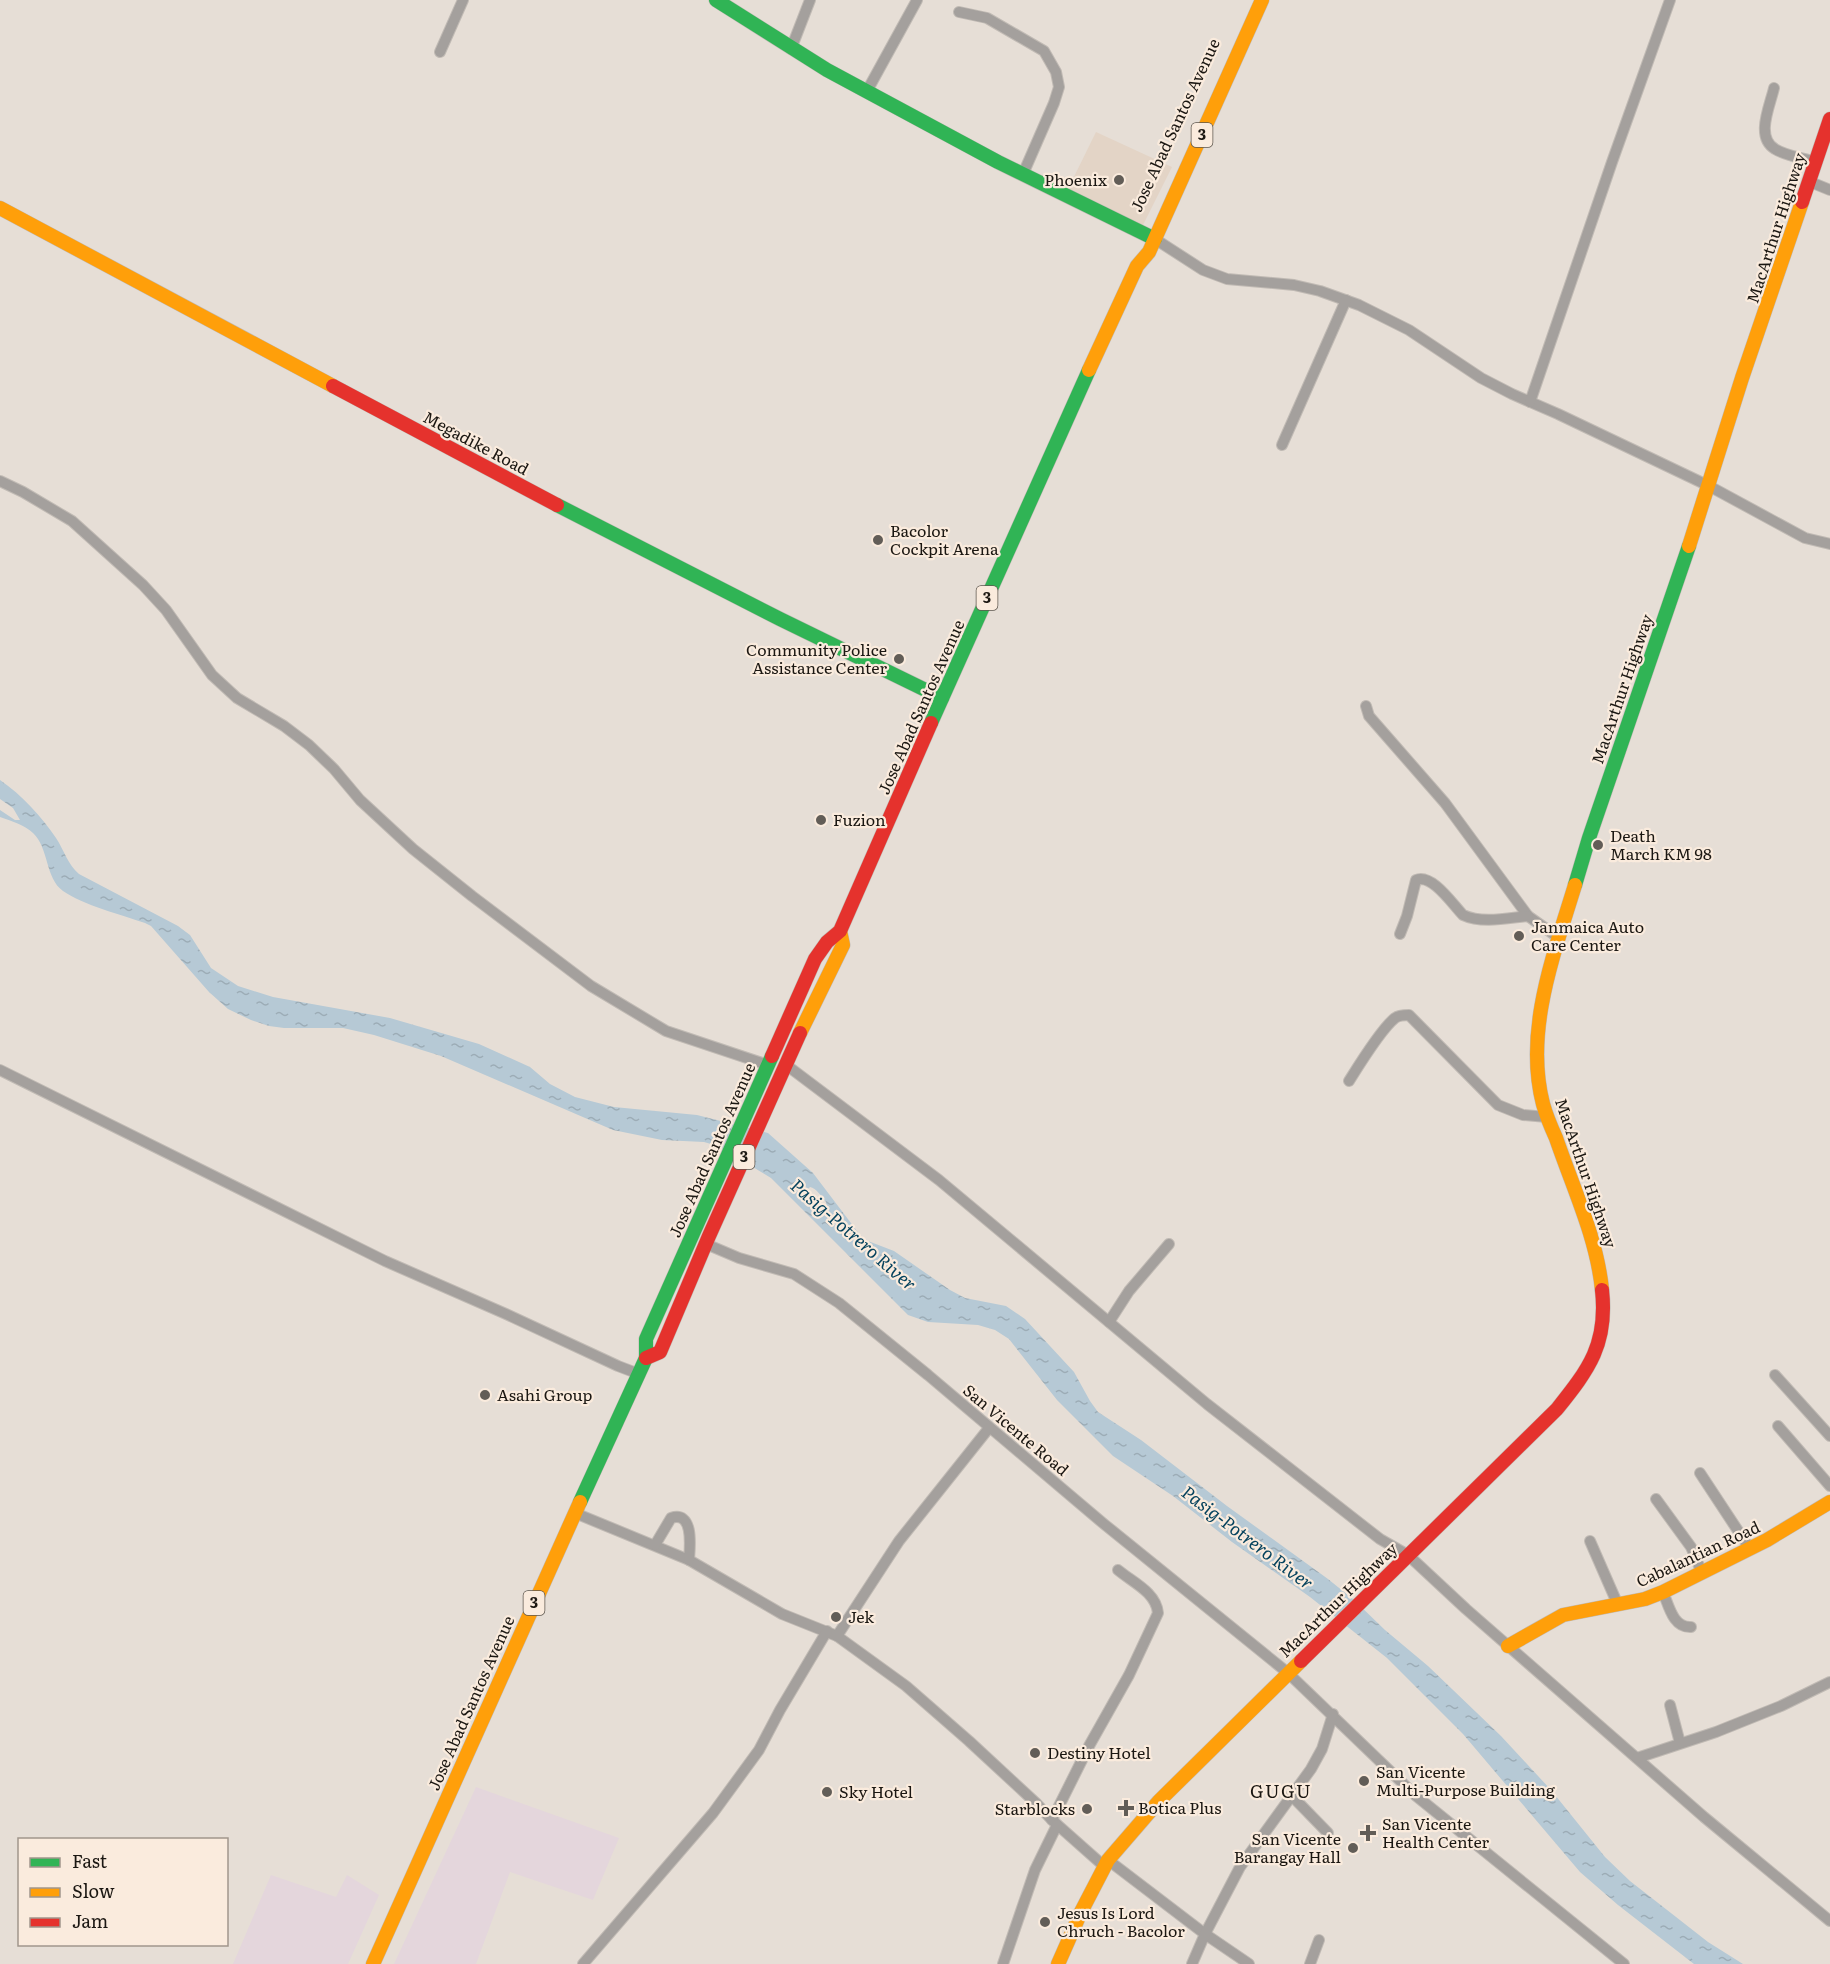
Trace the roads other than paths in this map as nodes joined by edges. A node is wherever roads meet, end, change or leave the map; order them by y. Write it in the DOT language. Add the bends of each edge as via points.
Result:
graph roads {
  1 [pos="463,0"];
  2 [pos="716,0"];
  3 [pos="810,0"];
  4 [pos="917,0"];
  5 [pos="1250,0"];
  6 [pos="1262,0"];
  7 [pos="1670,0"];
  8 [pos="959,12"];
  9 [pos="791,49"];
  10 [pos="440,52"];
  11 [pos="1774,88"];
  12 [pos="867,91"];
  13 [pos="1830,119"];
  14 [pos="1815,162"];
  15 [pos="1023,174"];
  16 [pos="1808,180"];
  17 [pos="1830,190"];
  18 [pos="0,208"];
  19 [pos="1149,236"];
  20 [pos="1346,300"];
  21 [pos="1530,402"];
  22 [pos="1282,445"];
  23 [pos="0,481"];
  24 [pos="1709,486"];
  25 [pos="1830,544"];
  26 [pos="942,698"];
  27 [pos="1366,706"];
  28 [pos="1528,916"];
  29 [pos="840,931"];
  30 [pos="1400,934"];
  31 [pos="1558,938"];
  32 [pos="785,1064"];
  33 [pos="767,1069"];
  34 [pos="0,1070"];
  35 [pos="1348,1081"];
  36 [pos="1547,1118"];
  37 [pos="708,1240"];
  38 [pos="1169,1244"];
  39 [pos="1109,1322"];
  40 [pos="646,1358"];
  41 [pos="639,1374"];
  42 [pos="1775,1375"];
  43 [pos="1778,1426"];
  44 [pos="989,1428"];
  45 [pos="1830,1436"];
  46 [pos="1700,1473"];
  47 [pos="1830,1486"];
  48 [pos="1656,1499"];
  49 [pos="1830,1502"];
  50 [pos="575,1513"];
  51 [pos="1590,1541"];
  52 [pos="655,1545"];
  53 [pos="1750,1549"];
  54 [pos="1405,1557"];
  55 [pos="689,1560"];
  56 [pos="1118,1570"];
  57 [pos="1702,1572"];
  58 [pos="1663,1592"];
  59 [pos="1618,1605"];
  60 [pos="1691,1627"];
  61 [pos="832,1634"];
  62 [pos="1508,1646"];
  63 [pos="1289,1671"];
  64 [pos="1830,1682"];
  65 [pos="1670,1705"];
  66 [pos="1333,1714"];
  67 [pos="1680,1743"];
  68 [pos="1637,1758"];
  69 [pos="1291,1796"];
  70 [pos="1055,1823"];
  71 [pos="1328,1833"];
  72 [pos="1106,1864"];
  73 [pos="1830,1921"];
  74 [pos="1205,1934"];
  75 [pos="1319,1941"];
  76 [pos="373,1964"];
  77 [pos="583,1964"];
  78 [pos="1003,1964"];
  79 [pos="1058,1964"];
  80 [pos="1192,1964"];
  81 [pos="1249,1964"];
  82 [pos="1310,1964"];
  83 [pos="1624,1964"];
  1 -- 10 [label="street"];
  2 -- 9 [label="main road"];
  3 -- 9 [label="street"];
  4 -- 12 [label="street"];
  5 -- 19 [label="main road, Jose Abad Santos Avenue / 3"];
  6 -- 19 [label="main road, Jose Abad Santos Avenue / 3"];
  7 -- 21 [label="street"];
  8 -- 15 [label="street" via="987,18 1044,51 1056,72 1059,87 1054,103"];
  9 -- 12 [label="main road"];
  11 -- 14 [label="street" via="1764,132 1768,141 1774,149"];
  12 -- 15 [label="main road"];
  13 -- 14 [label="main road, MacArthur Highway"];
  14 -- 16 [label="main road, MacArthur Highway"];
  15 -- 19 [label="main road"];
  16 -- 17 [label="street"];
  16 -- 24 [label="main road, MacArthur Highway"];
  18 -- 26 [label="main road, Megadike Road" via="538,495"];
  19 -- 20 [label="street" via="1203,270 1227,279 1293,285"];
  19 -- 26 [label="main road, Jose Abad Santos Avenue / 3" via="1139,246 1137,266"];
  20 -- 21 [label="street" via="1409,330 1481,378"];
  20 -- 22 [label="street"];
  21 -- 24 [label="street"];
  23 -- 33 [label="street" via="72,520 143,585 166,610 212,675 237,698 309,745 413,849 521,933 591,986 654,1025"];
  24 -- 25 [label="street" via="1805,538"];
  24 -- 31 [label="main road, MacArthur Highway"];
  26 -- 29 [label="main road, Jose Abad Santos Avenue / 3"];
  27 -- 28 [label="street" via="1372,720 1445,803"];
  28 -- 30 [label="street" via="1468,917 1434,884 1419,878"];
  28 -- 31 [label="street"];
  29 -- 32 [label="main road, Jose Abad Santos Avenue / 3" via="843,945"];
  29 -- 33 [label="main road, Jose Abad Santos Avenue / 3" via="815,959"];
  31 -- 36 [label="main road, MacArthur Highway" via="1537,1040"];
  32 -- 37 [label="main road, Jose Abad Santos Avenue / 3"];
  32 -- 39 [label="street" via="939,1180"];
  33 -- 40 [label="main road, Jose Abad Santos Avenue / 3" via="646,1339"];
  34 -- 41 [label="street" via="385,1261"];
  35 -- 36 [label="street" via="1395,1018 1409,1015 1498,1105 1523,1115"];
  36 -- 54 [label="main road, MacArthur Highway" via="1600,1269 1604,1307 1593,1359 1557,1409"];
  37 -- 40 [label="main road, Jose Abad Santos Avenue / 3" via="660,1352"];
  37 -- 44 [label="street, San Vicente Road" via="739,1258 807,1281"];
  38 -- 39 [label="street" via="1129,1291"];
  39 -- 54 [label="street" via="1207,1404"];
  40 -- 41 [label="main road, Jose Abad Santos Avenue / 3"];
  41 -- 50 [label="main road, Jose Abad Santos Avenue / 3"];
  42 -- 45 [label="street"];
  43 -- 47 [label="street"];
  44 -- 61 [label="street" via="899,1541"];
  44 -- 63 [label="street, San Vicente Road" via="1271,1661"];
  46 -- 53 [label="street"];
  48 -- 57 [label="street" via="1690,1547"];
  49 -- 53 [label="main road, Cabalantian Road"];
  50 -- 52 [label="street"];
  50 -- 76 [label="main road, Jose Abad Santos Avenue / 3"];
  51 -- 59 [label="street"];
  52 -- 55 [label="street"];
  52 -- 55 [label="street" via="671,1518 682,1518 691,1540"];
  53 -- 57 [label="main road, Cabalantian Road"];
  54 -- 62 [label="street"];
  54 -- 63 [label="main road, MacArthur Highway"];
  55 -- 61 [label="street" via="782,1614"];
  56 -- 70 [label="street" via="1152,1597 1158,1613 1089,1746"];
  57 -- 58 [label="main road, Cabalantian Road"];
  58 -- 59 [label="main road, Cabalantian Road"];
  58 -- 60 [label="street" via="1676,1622 1684,1628"];
  59 -- 62 [label="main road, Cabalantian Road" via="1563,1615"];
  61 -- 70 [label="street" via="915,1694"];
  61 -- 77 [label="street" via="780,1710 759,1750 713,1813"];
  62 -- 68 [label="street"];
  63 -- 66 [label="street, San Vicente Road"];
  63 -- 72 [label="main road, MacArthur Highway" via="1159,1801"];
  64 -- 67 [label="street" via="1781,1706"];
  65 -- 67 [label="street"];
  66 -- 69 [label="street" via="1323,1749"];
  66 -- 83 [label="street, San Vicente Road" via="1415,1795"];
  67 -- 68 [label="street"];
  68 -- 73 [label="street"];
  69 -- 71 [label="street"];
  69 -- 74 [label="street" via="1240,1867"];
  70 -- 72 [label="street"];
  70 -- 78 [label="street"];
  72 -- 74 [label="street"];
  72 -- 79 [label="main road, MacArthur Highway"];
  74 -- 80 [label="street"];
  74 -- 81 [label="street"];
  75 -- 82 [label="street"];
}
